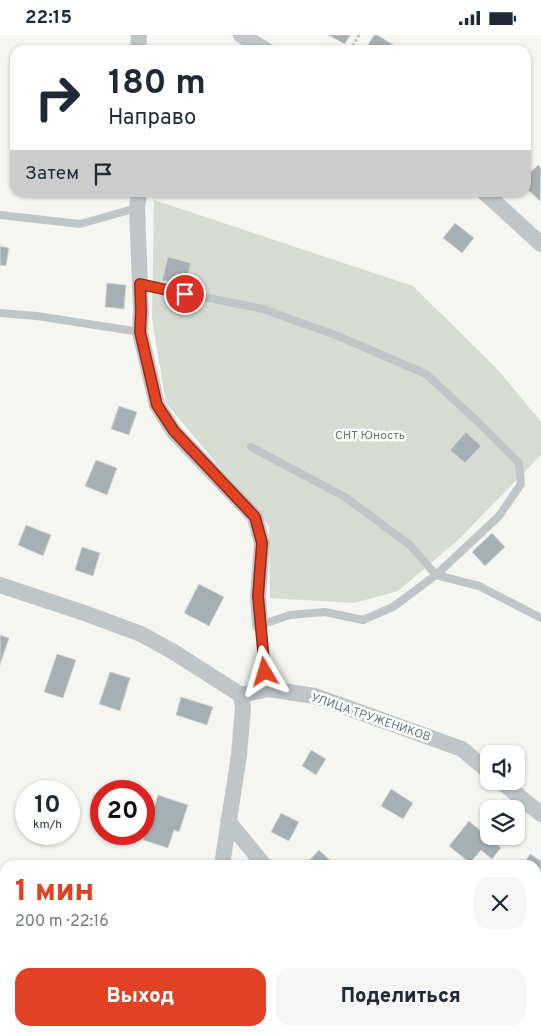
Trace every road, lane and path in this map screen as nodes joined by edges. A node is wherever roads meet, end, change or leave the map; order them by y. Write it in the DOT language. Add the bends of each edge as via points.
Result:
graph roads {
  1 [pos="241,35"];
  2 [pos="258,45"];
  3 [pos="489,197"];
  4 [pos="138,200"];
  5 [pos="0,215"];
  6 [pos="541,244"];
  7 [pos="140,284"];
  8 [pos="0,313"];
  9 [pos="140,332"];
  10 [pos="251,447"];
  11 [pos="436,575"];
  12 [pos="0,585"];
  13 [pos="541,617"];
  14 [pos="260,625"];
  15 [pos="268,689"];
  16 [pos="241,695"];
  17 [pos="480,764"];
  18 [pos="511,790"];
  19 [pos="541,814"];
  20 [pos="228,821"];
  21 [pos="223,860"];
  22 [pos="260,860"];
  1 -- 2 [label="street"];
  3 -- 6 [label="street"];
  4 -- 5 [label="lane" via="80,224"];
  4 -- 7 [label="street"];
  7 -- 9 [label="street"];
  7 -- 11 [label="lane" via="264,309 338,336 426,375 480,424 519,463 521,484 499,516"];
  8 -- 9 [label="lane"];
  9 -- 14 [label="street" via="157,405 174,431 255,517 262,543 258,596"];
  10 -- 11 [label="lane" via="345,497 410,545"];
  11 -- 13 [label="lane" via="479,586"];
  11 -- 14 [label="lane" via="393,607 363,620 325,612 290,615"];
  12 -- 16 [label="street" via="141,634"];
  14 -- 15 [label="lane"];
  15 -- 16 [label="street, УЛИЦА ТРУЖЕНИКОВ"];
  15 -- 17 [label="street, УЛИЦА ТРУЖЕНИКОВ" via="315,696 462,749"];
  16 -- 20 [label="street" via="240,745"];
  18 -- 19 [label="street"];
  20 -- 21 [label="street"];
  20 -- 22 [label="street"];
}
